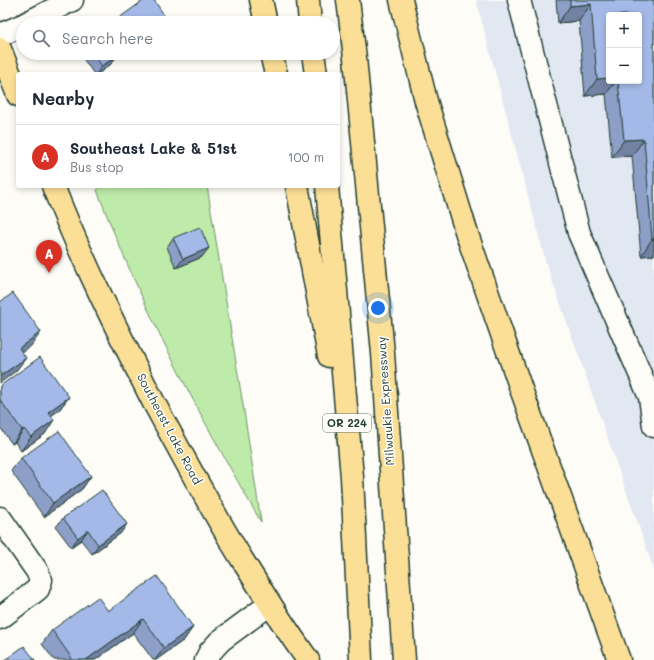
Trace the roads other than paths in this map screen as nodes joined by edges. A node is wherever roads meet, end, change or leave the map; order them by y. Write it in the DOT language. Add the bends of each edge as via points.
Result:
graph roads {
  1 [pos="72,0"];
  2 [pos="261,0"];
  3 [pos="308,0"];
  4 [pos="348,0"];
  5 [pos="401,0"];
  6 [pos="519,0"];
  7 [pos="42,16"];
  8 [pos="264,16"];
  9 [pos="309,16"];
  10 [pos="16,28"];
  11 [pos="0,35"];
  12 [pos="273,60"];
  13 [pos="314,60"];
  14 [pos="2,62"];
  15 [pos="276,72"];
  16 [pos="316,72"];
  17 [pos="16,91"];
  18 [pos="54,188"];
  19 [pos="297,188"];
  20 [pos="327,188"];
  21 [pos="654,426"];
  22 [pos="352,477"];
  23 [pos="0,518"];
  24 [pos="270,604"];
  25 [pos="0,618"];
  26 [pos="206,660"];
  27 [pos="308,660"];
  28 [pos="361,660"];
  29 [pos="404,660"];
  30 [pos="619,660"];
  1 -- 7 [label="street"];
  2 -- 8 [label="main road"];
  3 -- 9 [label="main road"];
  4 -- 29 [label="main road, Milwaukie Expressway / OR 224" via="383,352"];
  5 -- 30 [label="main road" via="426,101 467,234"];
  6 -- 21 [label="street" via="579,233 650,397"];
  10 -- 11 [label="street"];
  12 -- 15 [label="main road"];
  13 -- 16 [label="main road"];
  14 -- 17 [label="main road"];
  18 -- 24 [label="main road, Southeast Lake Road" via="139,374 202,490"];
  19 -- 22 [label="main road"];
  20 -- 22 [label="main road, OR 224"];
  22 -- 28 [label="main road, OR 224"];
  23 -- 25 [label="street" via="41,580 38,589"];
  24 -- 26 [label="street" via="220,641"];
  24 -- 27 [label="main road, Southeast Lake Road"];
}
